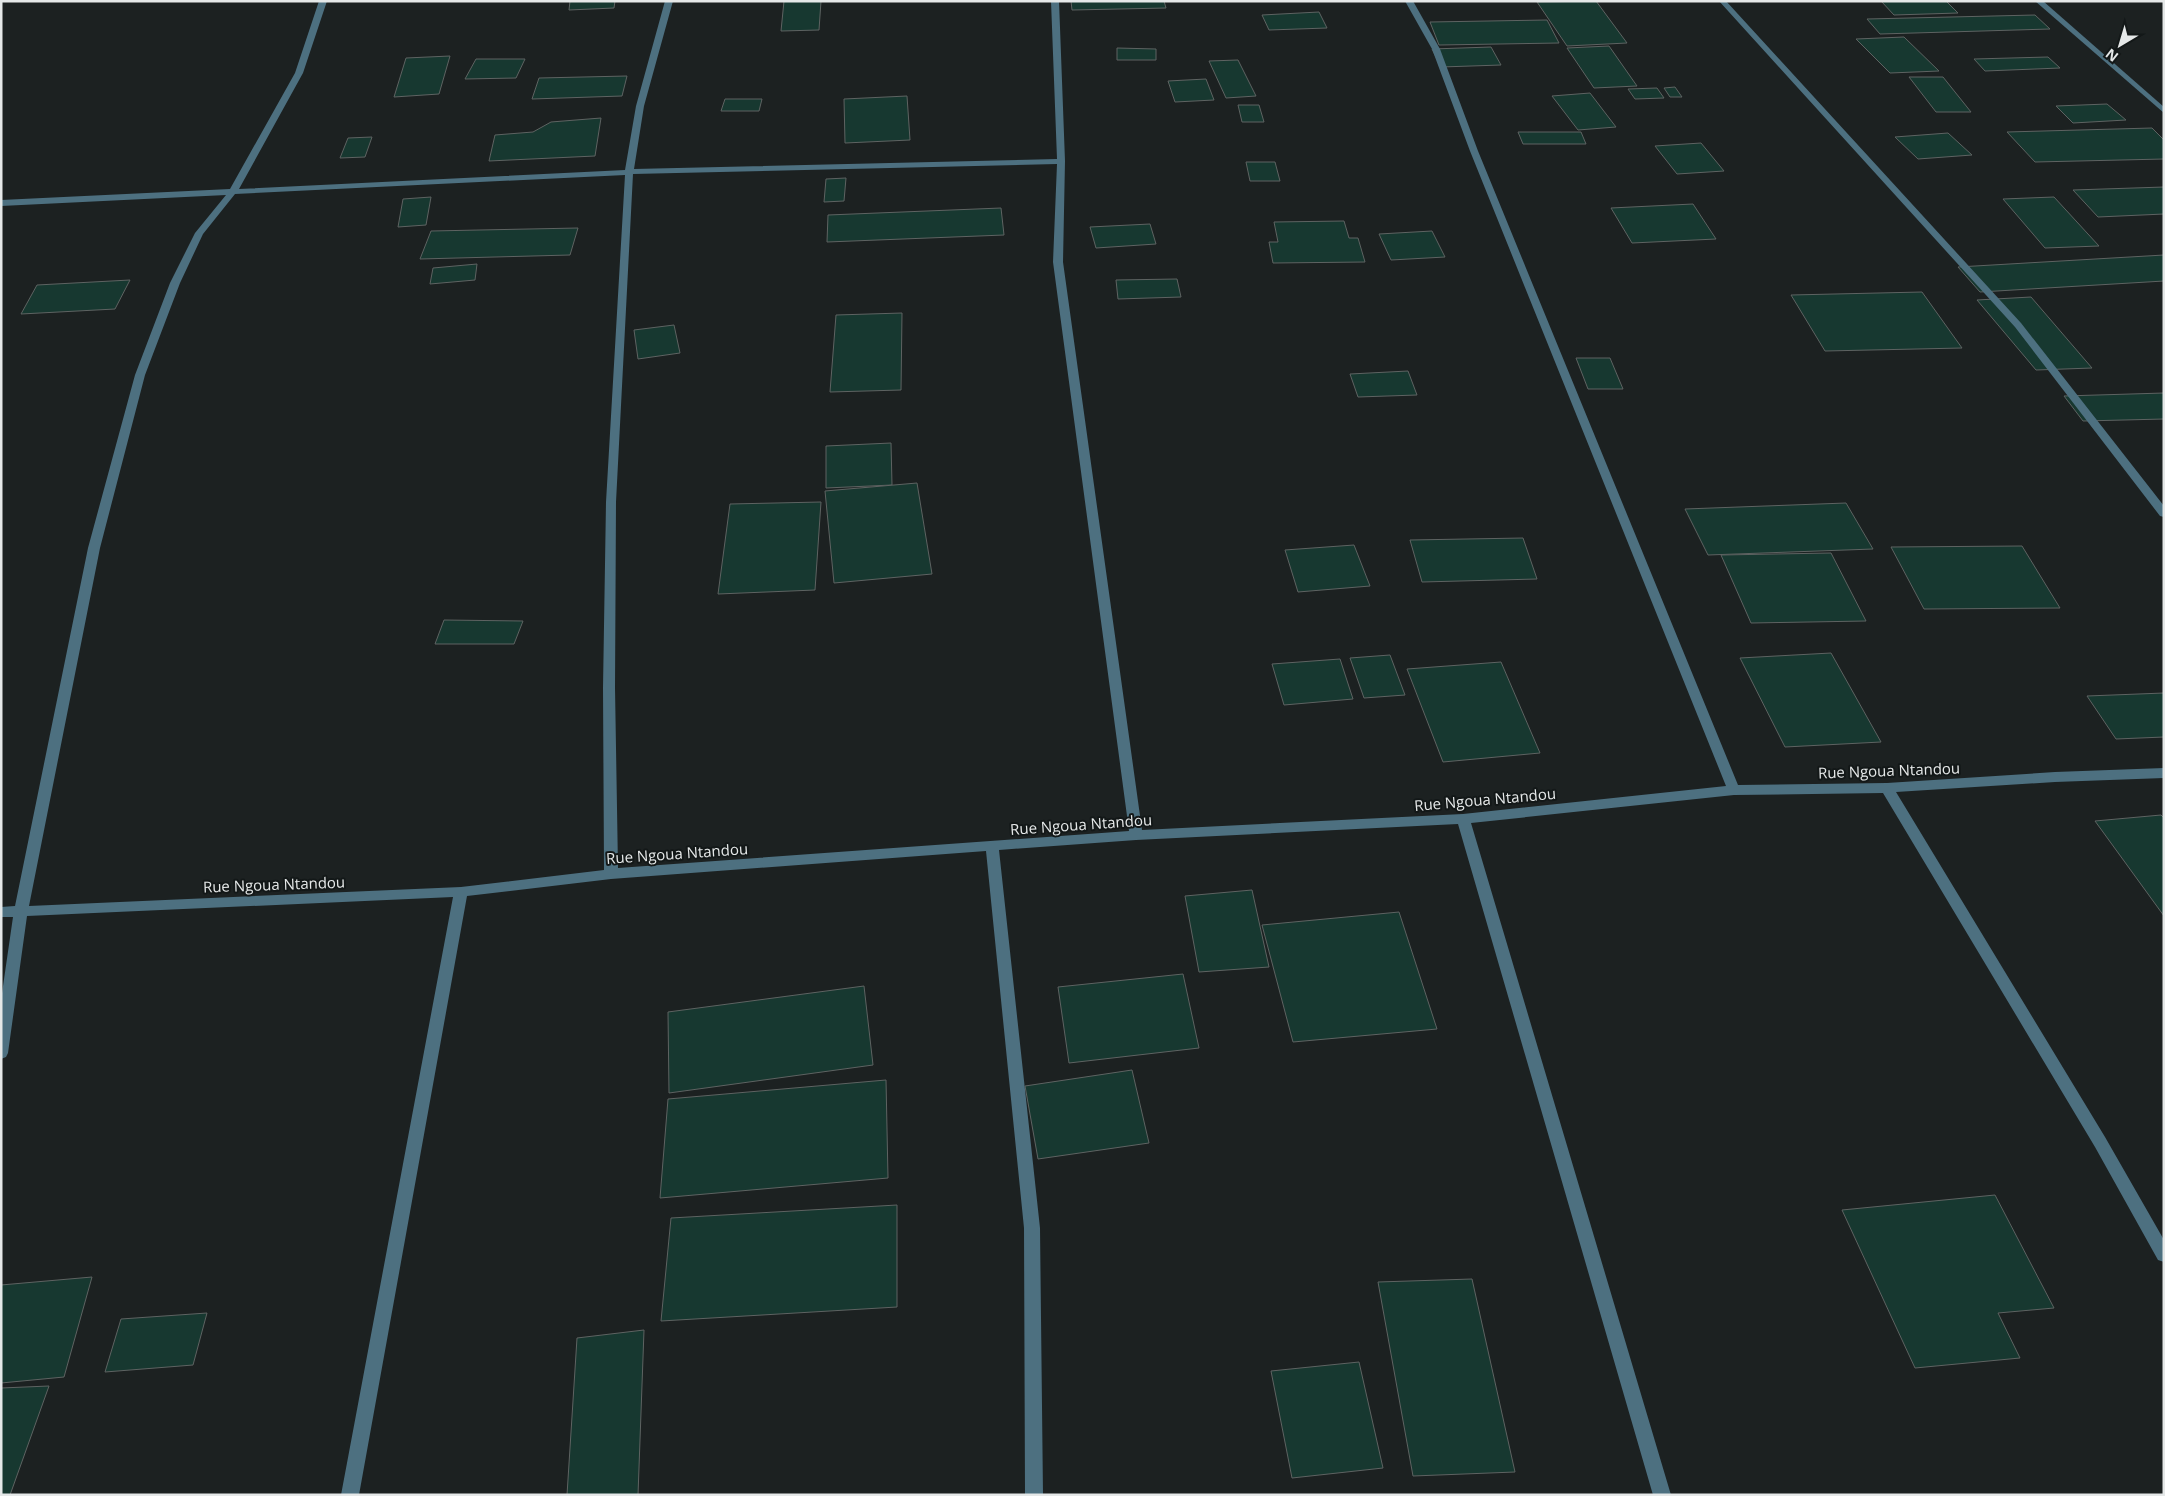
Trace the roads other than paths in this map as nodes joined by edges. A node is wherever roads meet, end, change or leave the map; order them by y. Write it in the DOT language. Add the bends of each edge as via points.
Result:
graph roads {
  1 [pos="323,1"];
  2 [pos="669,1"];
  3 [pos="1055,1"];
  4 [pos="1409,1"];
  5 [pos="1722,1"];
  6 [pos="2038,1"];
  7 [pos="2164,111"];
  8 [pos="1061,161"];
  9 [pos="629,172"];
  10 [pos="233,191"];
  11 [pos="1,203"];
  12 [pos="2164,514"];
  13 [pos="2164,773"];
  14 [pos="1887,788"];
  15 [pos="1734,790"];
  16 [pos="1463,819"];
  17 [pos="1136,835"];
  18 [pos="992,846"];
  19 [pos="611,874"];
  20 [pos="461,892"];
  21 [pos="21,910"];
  22 [pos="1,912"];
  23 [pos="1,1053"];
  24 [pos="2164,1255"];
  25 [pos="350,1495"];
  26 [pos="1034,1495"];
  27 [pos="1662,1495"];
  1 -- 10 [label="street" via="299,74"];
  2 -- 9 [label="street" via="640,106"];
  3 -- 8 [label="street"];
  4 -- 15 [label="street" via="1436,49"];
  5 -- 12 [label="street" via="2018,325"];
  6 -- 7 [label="street"];
  8 -- 9 [label="street"];
  8 -- 17 [label="street" via="1058,262"];
  9 -- 10 [label="street"];
  9 -- 19 [label="street" via="611,502"];
  10 -- 11 [label="street"];
  10 -- 21 [label="street" via="199,233 175,283 140,375 94,548"];
  13 -- 14 [label="street, Rue Ngoua Ntandou"];
  14 -- 15 [label="street, Rue Ngoua Ntandou"];
  14 -- 24 [label="street" via="2100,1142"];
  15 -- 16 [label="street, Rue Ngoua Ntandou"];
  16 -- 17 [label="street, Rue Ngoua Ntandou"];
  16 -- 27 [label="street"];
  17 -- 18 [label="street, Rue Ngoua Ntandou"];
  18 -- 19 [label="street, Rue Ngoua Ntandou"];
  18 -- 26 [label="street" via="1032,1228"];
  19 -- 20 [label="street, Rue Ngoua Ntandou"];
  20 -- 21 [label="street, Rue Ngoua Ntandou"];
  20 -- 25 [label="street"];
  21 -- 22 [label="street, Rue Ngoua Ntandou"];
  21 -- 23 [label="street"];
}
